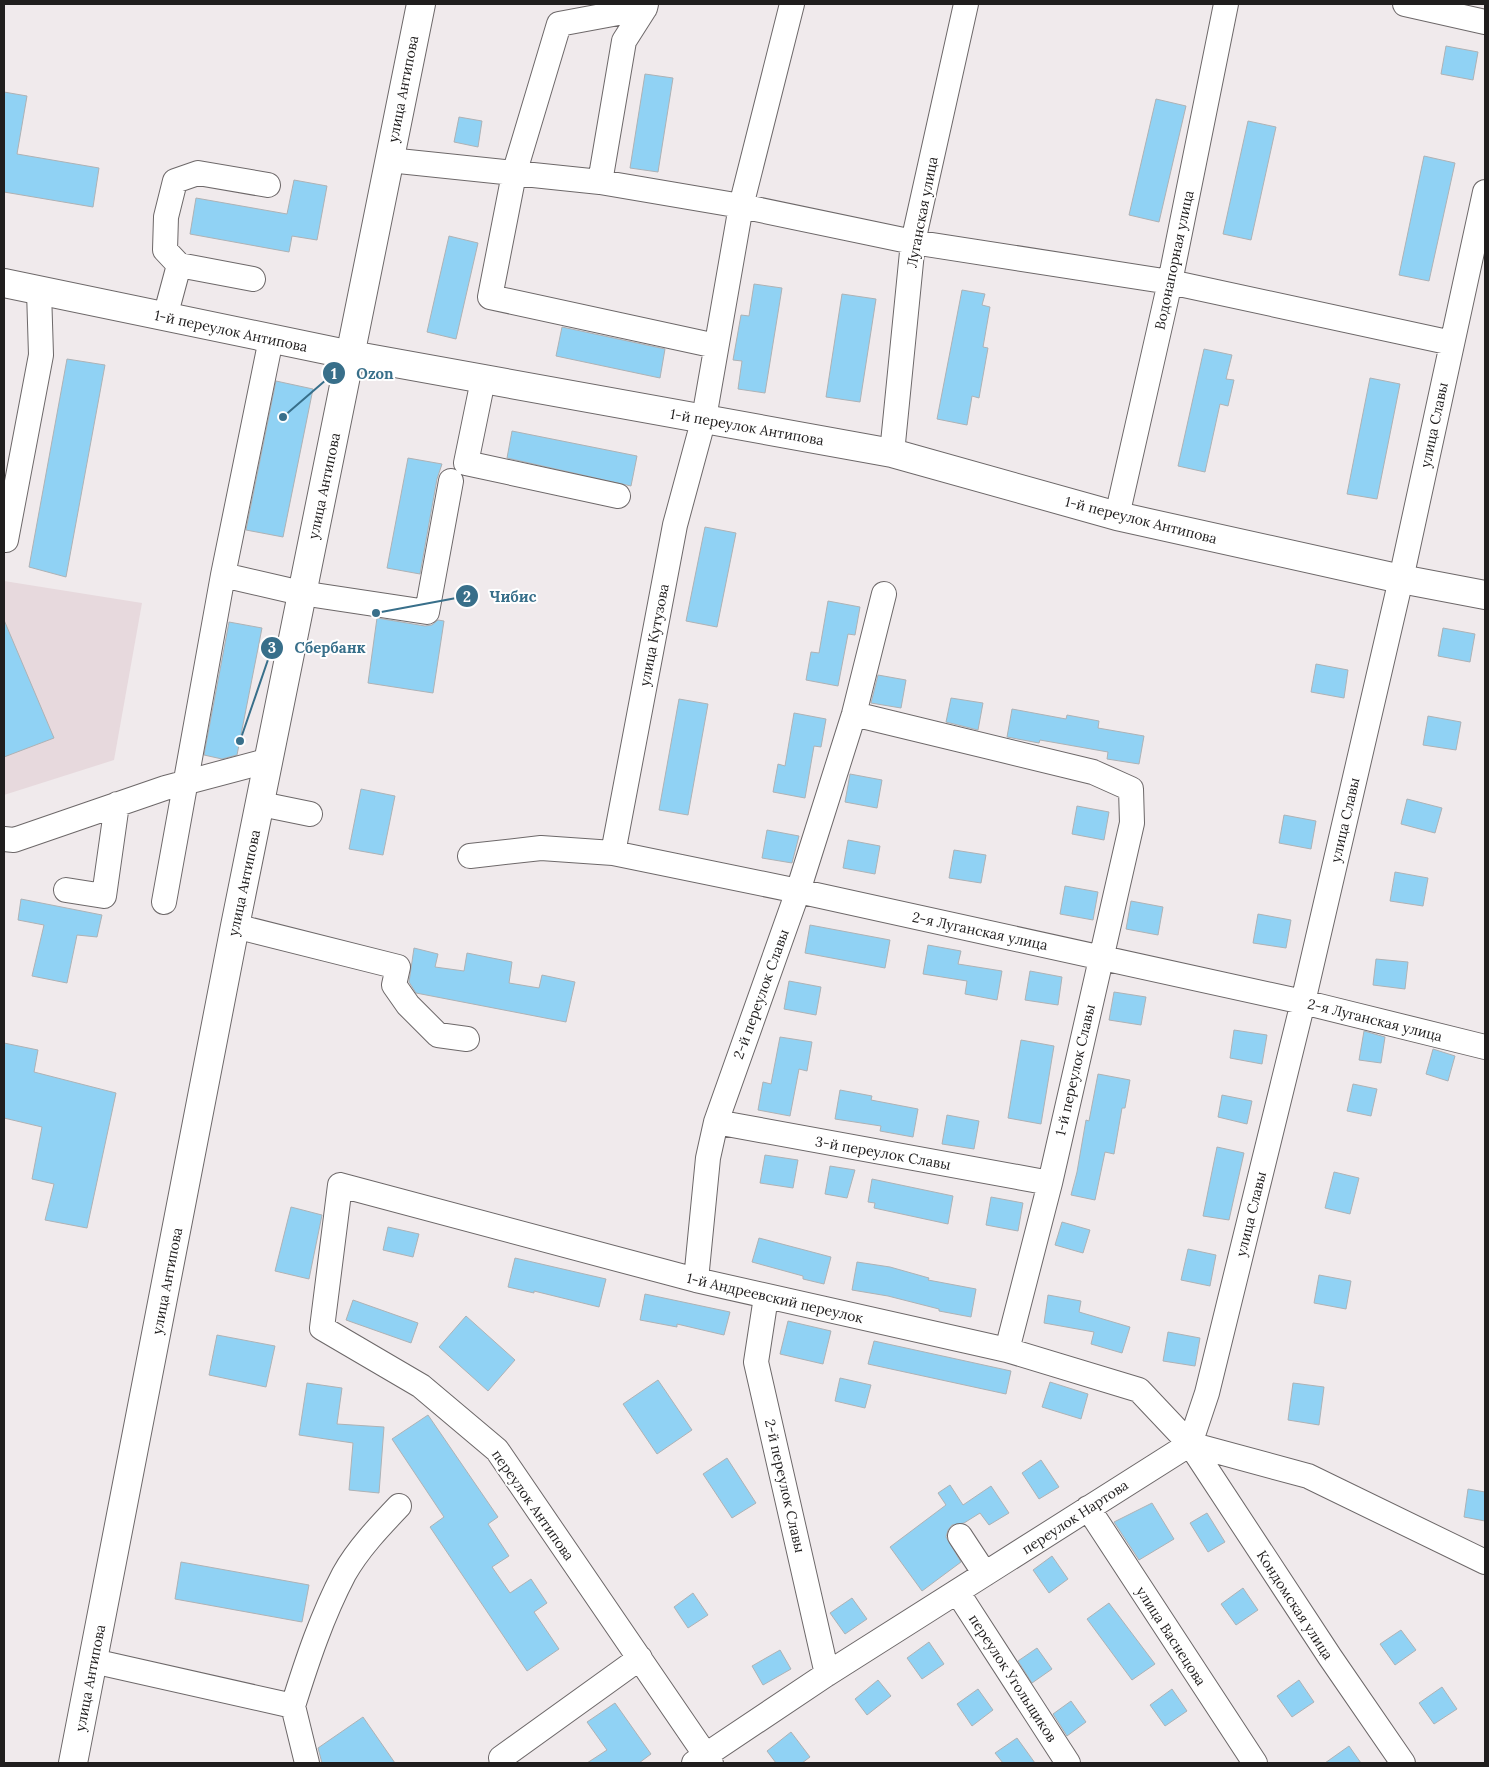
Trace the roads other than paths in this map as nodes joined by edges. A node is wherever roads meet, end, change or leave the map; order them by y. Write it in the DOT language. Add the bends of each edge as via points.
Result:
graph roads {
  1 [pos="421,4"];
  2 [pos="792,4"];
  3 [pos="966,4"];
  4 [pos="1226,4"];
  5 [pos="1405,4"];
  6 [pos="646,6"];
  7 [pos="558,14"];
  8 [pos="1485,22"];
  9 [pos="389,160"];
  10 [pos="514,174"];
  11 [pos="600,182"];
  12 [pos="268,185"];
  13 [pos="1485,192"];
  14 [pos="741,206"];
  15 [pos="913,242"];
  16 [pos="179,265"];
  17 [pos="253,279"];
  18 [pos="1170,282"];
  19 [pos="4,283"];
  20 [pos="39,291"];
  21 [pos="165,317"];
  22 [pos="271,339"];
  23 [pos="1452,343"];
  24 [pos="716,346"];
  25 [pos="351,355"];
  26 [pos="483,380"];
  27 [pos="704,418"];
  28 [pos="892,453"];
  29 [pos="451,480"];
  30 [pos="618,496"];
  31 [pos="1117,516"];
  32 [pos="6,540"];
  33 [pos="223,575"];
  34 [pos="1401,579"];
  35 [pos="301,593"];
  36 [pos="884,594"];
  37 [pos="1485,595"];
  38 [pos="854,714"];
  39 [pos="270,760"];
  40 [pos="186,782"];
  41 [pos="117,804"];
  42 [pos="261,804"];
  43 [pos="310,814"];
  44 [pos="4,839"];
  45 [pos="613,853"];
  46 [pos="470,856"];
  47 [pos="66,890"];
  48 [pos="798,891"];
  49 [pos="164,902"];
  50 [pos="235,926"];
  51 [pos="1101,957"];
  52 [pos="1303,1002"];
  53 [pos="467,1039"];
  54 [pos="1485,1047"];
  55 [pos="716,1122"];
  56 [pos="1050,1183"];
  57 [pos="340,1185"];
  58 [pos="696,1280"];
  59 [pos="766,1297"];
  60 [pos="1007,1350"];
  61 [pos="1190,1444"];
  62 [pos="399,1506"];
  63 [pos="1088,1508"];
  64 [pos="960,1536"];
  65 [pos="1485,1562"];
  66 [pos="986,1574"];
  67 [pos="958,1592"];
  68 [pos="640,1658"];
  69 [pos="94,1661"];
  70 [pos="827,1674"];
  71 [pos="292,1706"];
  72 [pos="501,1758"];
  73 [pos="704,1760"];
  74 [pos="73,1763"];
  75 [pos="307,1763"];
  76 [pos="1068,1763"];
  77 [pos="1255,1763"];
  78 [pos="1404,1763"];
  1 -- 9 [label="main road, улица Антипова"];
  2 -- 14 [label="street, улица Кутузова"];
  3 -- 15 [label="street, Луганская улица"];
  4 -- 18 [label="street, Водонапорная улица"];
  5 -- 8 [label="street"];
  6 -- 7 [label="street"];
  6 -- 11 [label="street" via="624,41"];
  7 -- 10 [label="street"];
  9 -- 10 [label="street"];
  9 -- 25 [label="main road, улица Антипова"];
  10 -- 11 [label="street"];
  10 -- 24 [label="street" via="490,297"];
  11 -- 14 [label="street"];
  12 -- 16 [label="street" via="198,173 175,181 166,217 165,250"];
  13 -- 23 [label="street, улица Славы"];
  14 -- 15 [label="street"];
  14 -- 24 [label="street, улица Кутузова"];
  15 -- 18 [label="street"];
  15 -- 28 [label="street, Луганская улица"];
  16 -- 17 [label="street"];
  16 -- 21 [label="street"];
  18 -- 23 [label="street"];
  18 -- 31 [label="street, Водонапорная улица"];
  19 -- 20 [label="main road, 1-й переулок Антипова"];
  20 -- 21 [label="main road, 1-й переулок Антипова"];
  20 -- 32 [label="street" via="41,355"];
  21 -- 22 [label="main road, 1-й переулок Антипова"];
  22 -- 25 [label="main road, 1-й переулок Антипова"];
  22 -- 33 [label="street"];
  23 -- 34 [label="street, улица Славы"];
  24 -- 27 [label="street, улица Кутузова"];
  25 -- 26 [label="main road, 1-й переулок Антипова"];
  25 -- 35 [label="main road, улица Антипова"];
  26 -- 27 [label="main road, 1-й переулок Антипова"];
  26 -- 30 [label="street" via="466,463"];
  27 -- 28 [label="main road, 1-й переулок Антипова"];
  27 -- 45 [label="street, улица Кутузова" via="674,524"];
  28 -- 31 [label="main road, 1-й переулок Антипова"];
  29 -- 35 [label="street" via="427,612"];
  31 -- 34 [label="main road, 1-й переулок Антипова"];
  33 -- 35 [label="street"];
  33 -- 40 [label="street"];
  34 -- 37 [label="main road, 1-й переулок Антипова"];
  34 -- 52 [label="street, улица Славы"];
  35 -- 39 [label="main road, улица Антипова"];
  36 -- 38 [label="street, 2-й переулок Славы"];
  38 -- 48 [label="street, 2-й переулок Славы"];
  38 -- 51 [label="street, 1-й переулок Славы" via="1093,772 1131,789 1132,823"];
  39 -- 40 [label="street"];
  39 -- 42 [label="main road, улица Антипова"];
  40 -- 41 [label="street"];
  40 -- 49 [label="street"];
  41 -- 44 [label="street" via="14,840"];
  41 -- 47 [label="street" via="104,896"];
  42 -- 43 [label="street"];
  42 -- 50 [label="main road, улица Антипова"];
  45 -- 46 [label="street, 2-я Луганская улица" via="541,848"];
  45 -- 48 [label="street, 2-я Луганская улица"];
  48 -- 51 [label="street, 2-я Луганская улица"];
  48 -- 55 [label="street, 2-й переулок Славы"];
  50 -- 53 [label="street" via="398,967 394,985 408,1005 438,1035"];
  50 -- 69 [label="main road, улица Антипова"];
  51 -- 52 [label="street, 2-я Луганская улица"];
  51 -- 56 [label="street, 1-й переулок Славы"];
  52 -- 54 [label="street, 2-я Луганская улица"];
  52 -- 61 [label="street, улица Славы" via="1207,1393"];
  55 -- 56 [label="street, 3-й переулок Славы"];
  55 -- 58 [label="street, 2-й переулок Славы" via="708,1158"];
  56 -- 60 [label="street, 1-й переулок Славы"];
  57 -- 58 [label="street, 1-й Андреевский переулок"];
  57 -- 68 [label="street, переулок Антипова" via="322,1328 422,1386 497,1450"];
  58 -- 59 [label="street, 1-й Андреевский переулок"];
  59 -- 60 [label="street, 1-й Андреевский переулок"];
  59 -- 70 [label="street, 2-й переулок Славы" via="756,1362"];
  60 -- 61 [label="street, 1-й Андреевский переулок" via="1139,1390"];
  61 -- 63 [label="street, переулок Нартова"];
  61 -- 65 [label="street" via="1308,1476"];
  61 -- 78 [label="street, Кондомская улица"];
  62 -- 71 [label="street" via="372,1534 344,1573"];
  63 -- 66 [label="street, переулок Нартова"];
  63 -- 77 [label="street, улица Васнецова"];
  64 -- 66 [label="street"];
  66 -- 67 [label="street, переулок Нартова"];
  67 -- 70 [label="street, переулок Нартова"];
  67 -- 76 [label="street, переулок Угольщиков"];
  68 -- 72 [label="street"];
  68 -- 73 [label="street, переулок Антипова"];
  69 -- 71 [label="street"];
  69 -- 74 [label="main road, улица Антипова"];
  70 -- 73 [label="street, переулок Нартова"];
  71 -- 75 [label="street"];
}
